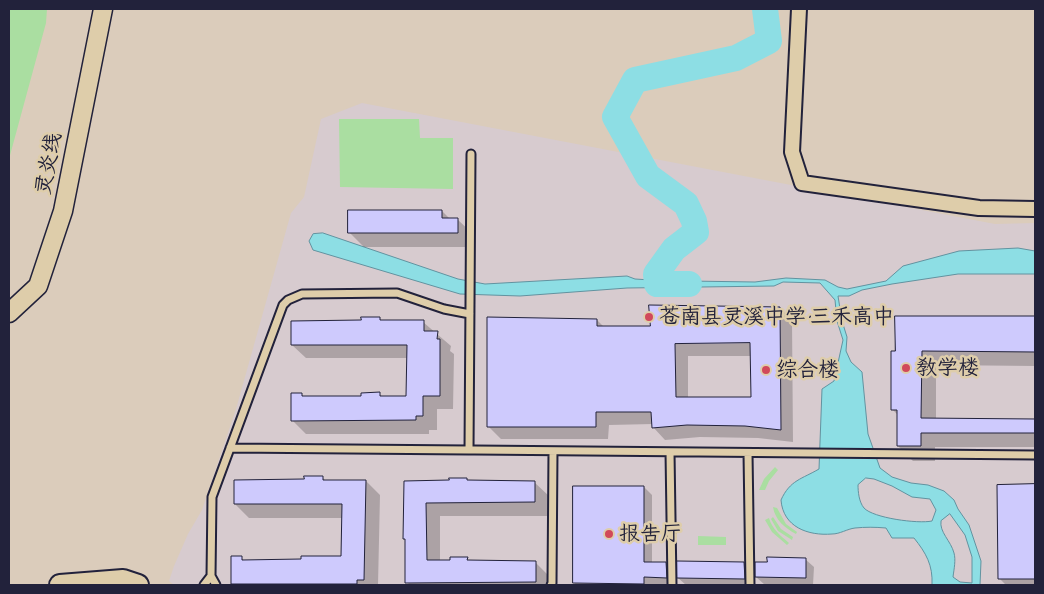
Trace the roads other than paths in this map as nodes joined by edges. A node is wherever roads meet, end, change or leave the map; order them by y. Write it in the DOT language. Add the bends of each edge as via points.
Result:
graph roads {
  1 [pos="103,9"];
  2 [pos="798,9"];
  3 [pos="471,154"];
  4 [pos="1035,209"];
  5 [pos="9,314"];
  6 [pos="470,314"];
  7 [pos="230,448"];
  8 [pos="469,450"];
  9 [pos="553,451"];
  10 [pos="670,452"];
  11 [pos="748,453"];
  12 [pos="1035,455"];
  13 [pos="211,576"];
  14 [pos="750,582"];
  15 [pos="60,585"];
  16 [pos="138,585"];
  17 [pos="204,585"];
  18 [pos="216,585"];
  19 [pos="551,585"];
  20 [pos="672,585"];
  1 -- 5 [label="street, 灵炎线" via="63,211 38,286"];
  2 -- 4 [label="street" via="792,152 802,182 979,208"];
  3 -- 6 [label="lane"];
  6 -- 7 [label="lane" via="397,294 302,294 288,300 283,305"];
  6 -- 8 [label="lane"];
  7 -- 8 [label="lane"];
  7 -- 13 [label="lane" via="212,497"];
  8 -- 9 [label="lane"];
  9 -- 10 [label="lane"];
  9 -- 19 [label="lane"];
  10 -- 11 [label="lane"];
  10 -- 20 [label="lane"];
  11 -- 12 [label="lane"];
  11 -- 14 [label="lane"];
  13 -- 17 [label="lane"];
  13 -- 18 [label="lane"];
  15 -- 16 [label="main road" via="123,580"];
}
